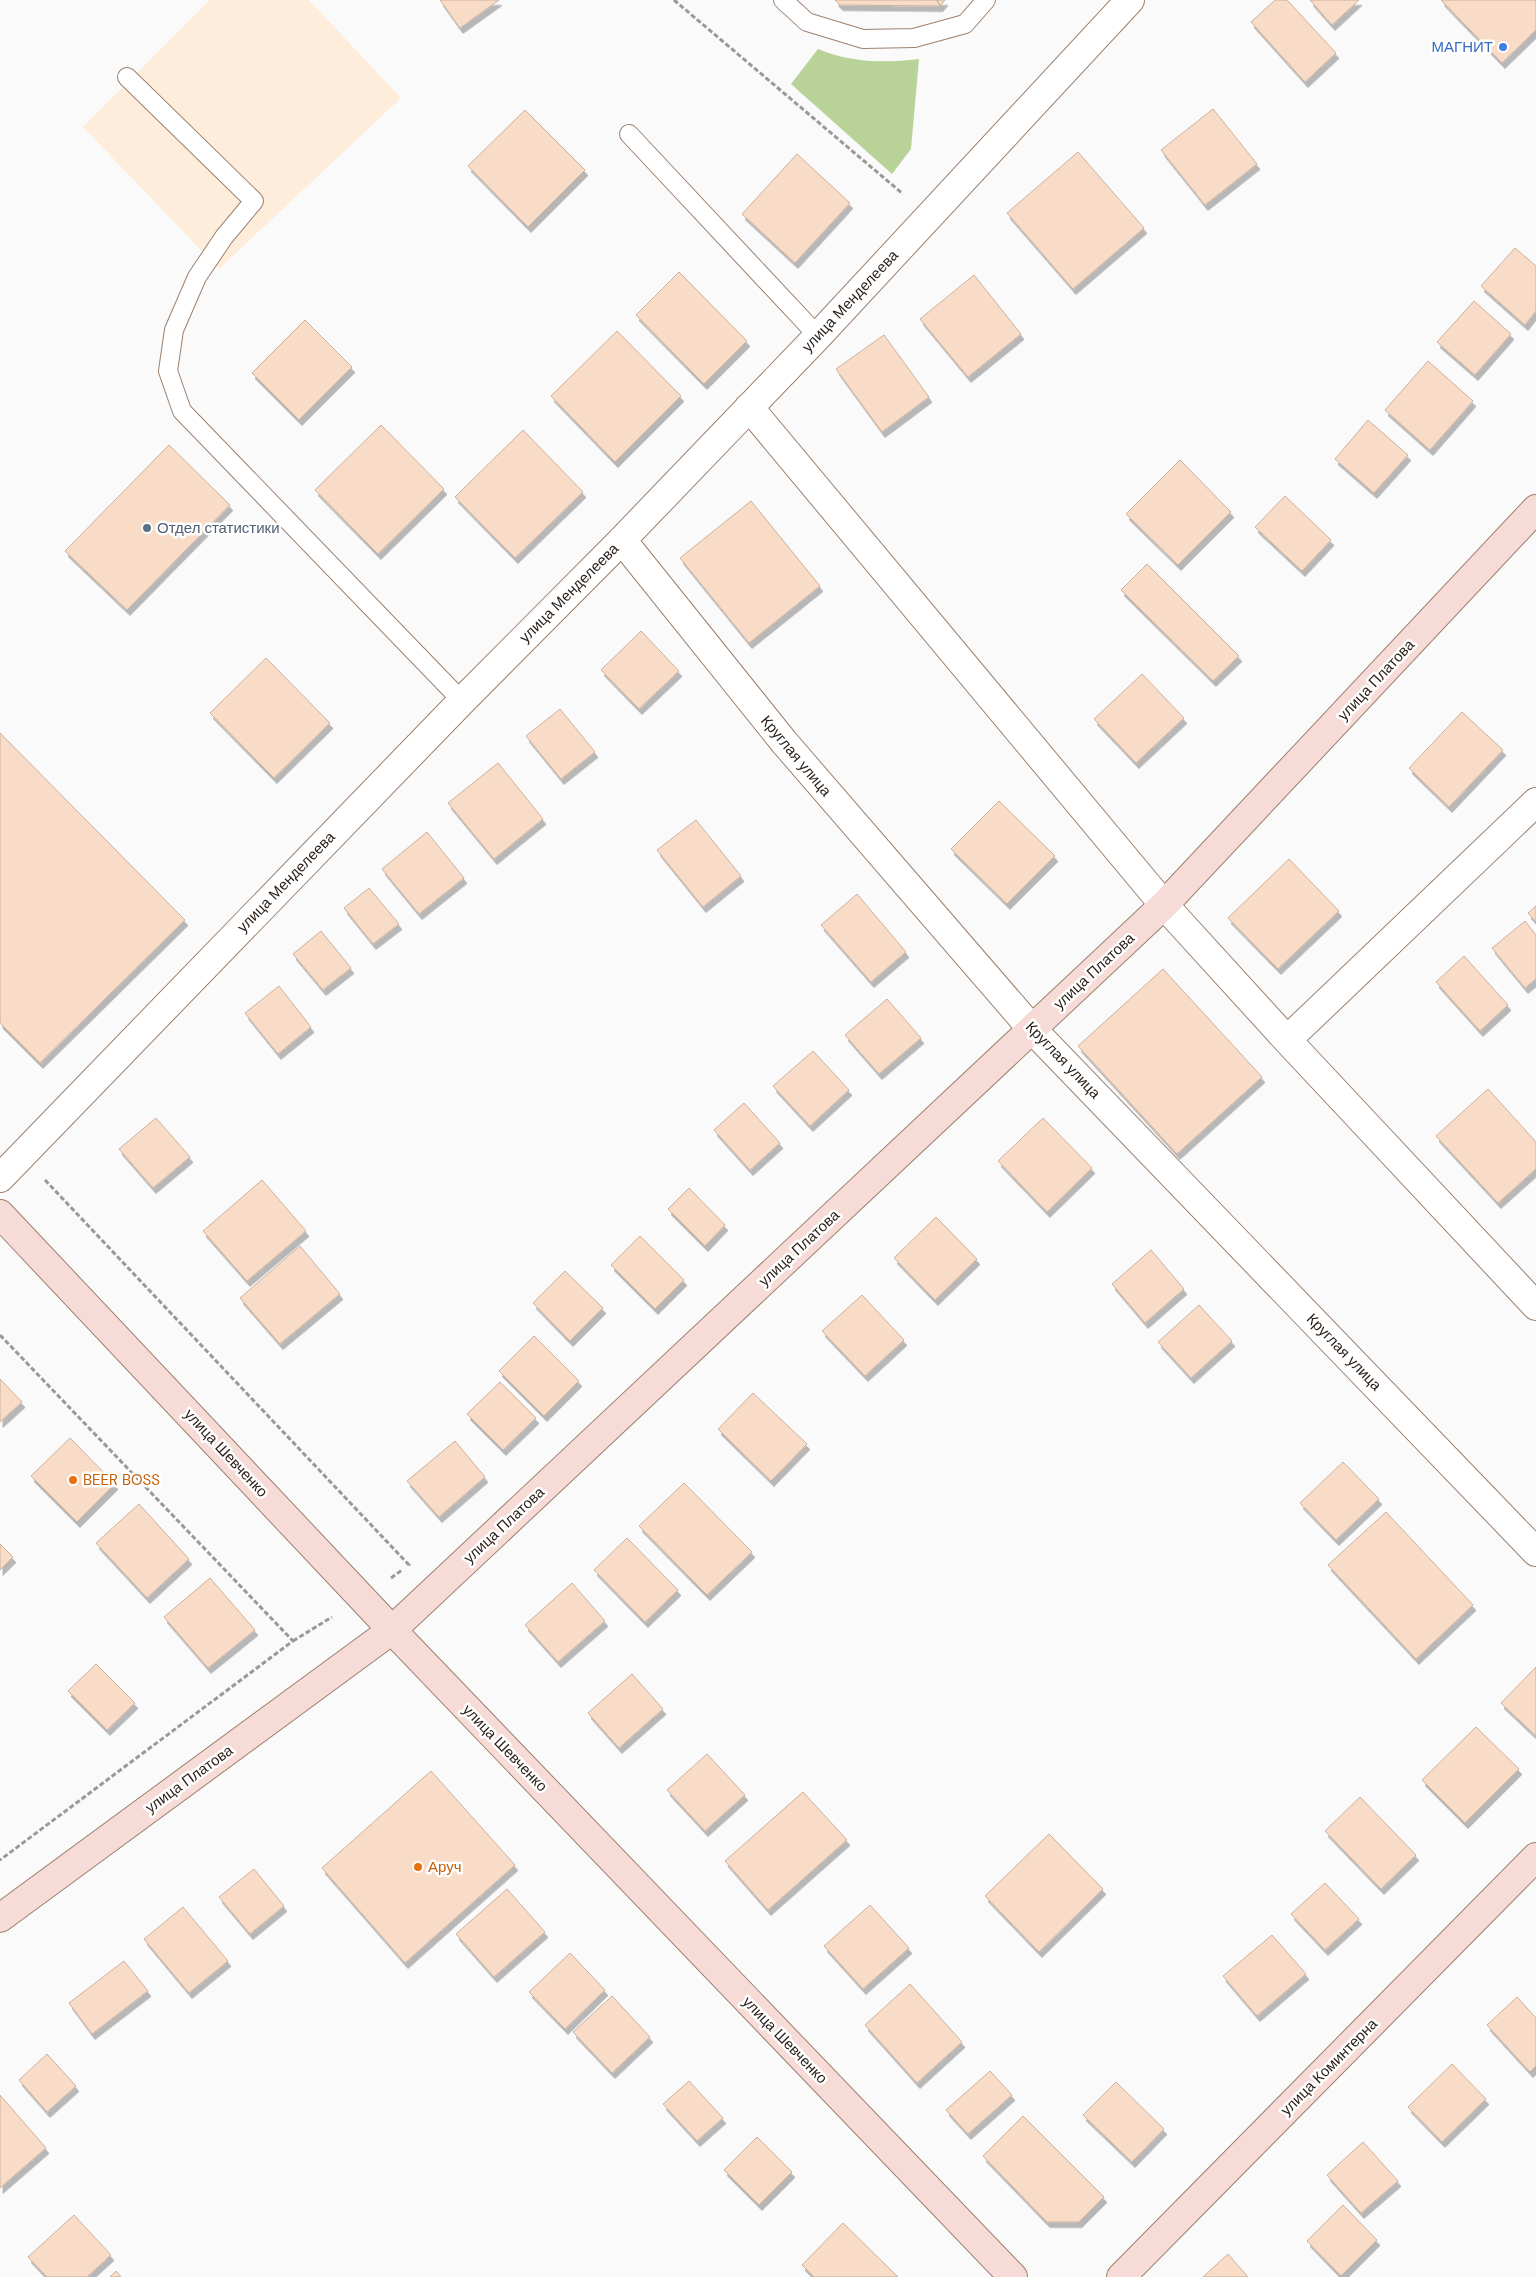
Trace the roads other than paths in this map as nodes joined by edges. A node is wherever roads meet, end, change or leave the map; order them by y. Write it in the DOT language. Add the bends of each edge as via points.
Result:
graph roads {
  1 [pos="783,0"];
  2 [pos="986,0"];
  3 [pos="1130,0"];
  4 [pos="127,77"];
  5 [pos="629,134"];
  6 [pos="818,336"];
  7 [pos="749,407"];
  8 [pos="1536,508"];
  9 [pos="622,540"];
  10 [pos="462,700"];
  11 [pos="1536,802"];
  12 [pos="1164,905"];
  13 [pos="1032,1029"];
  14 [pos="1287,1040"];
  15 [pos="0,1178"];
  16 [pos="0,1214"];
  17 [pos="1536,1306"];
  18 [pos="1536,1552"];
  19 [pos="392,1630"];
  20 [pos="1536,1857"];
  21 [pos="0,1918"];
  22 [pos="1013,2277"];
  23 [pos="1121,2277"];
  1 -- 2 [label="lane" via="807,22 863,39 914,38 965,24"];
  3 -- 6 [label="street, улица Менделеева"];
  4 -- 10 [label="lane" via="254,201 197,277 174,330 168,371 182,411"];
  5 -- 6 [label="lane"];
  6 -- 7 [label="street, улица Менделеева"];
  7 -- 9 [label="street, улица Менделеева"];
  7 -- 12 [label="street"];
  8 -- 12 [label="street, улица Платова"];
  9 -- 10 [label="street, улица Менделеева"];
  9 -- 13 [label="street, Круглая улица" via="784,742"];
  10 -- 15 [label="street, улица Менделеева"];
  11 -- 14 [label="street"];
  12 -- 13 [label="street, улица Платова"];
  12 -- 14 [label="street"];
  13 -- 18 [label="street, Круглая улица"];
  13 -- 19 [label="street, улица Платова"];
  14 -- 17 [label="street"];
  16 -- 19 [label="street, улица Шевченко"];
  19 -- 21 [label="street, улица Платова"];
  19 -- 22 [label="street, улица Шевченко"];
  20 -- 23 [label="street, улица Коминтерна"];
}
